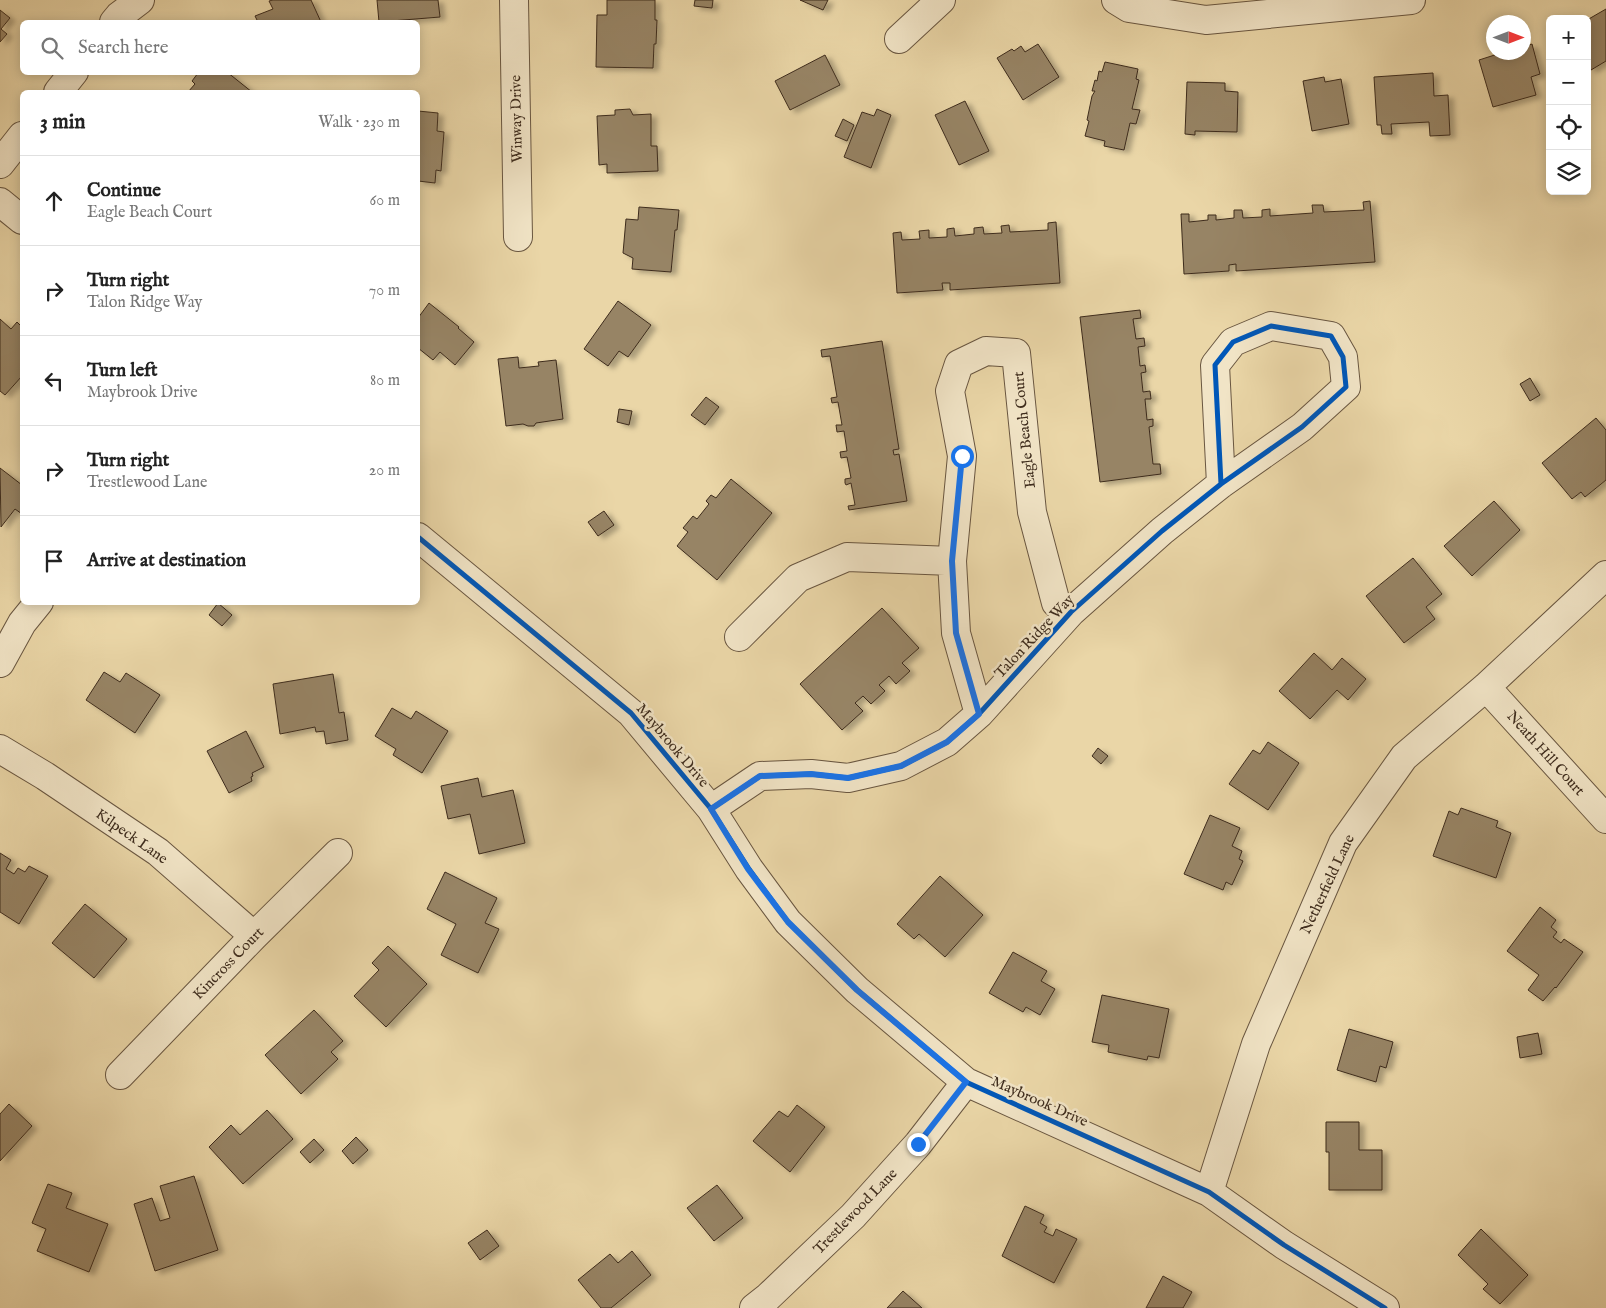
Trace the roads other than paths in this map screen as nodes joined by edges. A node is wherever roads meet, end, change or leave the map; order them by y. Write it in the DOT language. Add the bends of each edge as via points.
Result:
graph roads {
  1 [pos="140,0"];
  2 [pos="514,0"];
  3 [pos="941,0"];
  4 [pos="1116,0"];
  5 [pos="1411,0"];
  6 [pos="116,20"];
  7 [pos="899,39"];
  8 [pos="72,75"];
  9 [pos="60,90"];
  10 [pos="20,139"];
  11 [pos="0,164"];
  12 [pos="0,202"];
  13 [pos="20,218"];
  14 [pos="518,237"];
  15 [pos="1221,484"];
  16 [pos="420,539"];
  17 [pos="952,561"];
  18 [pos="1606,575"];
  19 [pos="37,605"];
  20 [pos="1071,612"];
  21 [pos="739,637"];
  22 [pos="0,663"];
  23 [pos="1486,687"];
  24 [pos="979,714"];
  25 [pos="0,749"];
  26 [pos="711,809"];
  27 [pos="1606,819"];
  28 [pos="338,853"];
  29 [pos="254,936"];
  30 [pos="120,1075"];
  31 [pos="966,1082"];
  32 [pos="1209,1192"];
  33 [pos="754,1308"];
  34 [pos="1385,1308"];
  1 -- 6 [label="street"];
  2 -- 14 [label="street, Winway Drive"];
  3 -- 7 [label="street"];
  4 -- 5 [label="street" via="1129,8 1206,20"];
  8 -- 9 [label="street"];
  10 -- 11 [label="street"];
  12 -- 13 [label="street"];
  15 -- 15 [label="street, Talon Ridge Way" via="1302,427 1346,387 1343,357 1331,336 1271,326 1233,342 1215,365"];
  15 -- 20 [label="street, Talon Ridge Way" via="1162,531"];
  16 -- 26 [label="street, Maybrook Drive" via="631,713"];
  17 -- 20 [label="street, Eagle Beach Court" via="962,456 950,391 959,364 986,351 1016,353 1032,512 1056,603"];
  17 -- 21 [label="street" via="847,557 798,578"];
  17 -- 24 [label="street, Eagle Beach Court" via="956,633"];
  18 -- 23 [label="street, Netherfield Lane"];
  19 -- 22 [label="street"];
  20 -- 24 [label="street, Talon Ridge Way"];
  23 -- 27 [label="street, Neath Hill Court"];
  23 -- 32 [label="street, Netherfield Lane" via="1404,757 1343,843 1256,1044"];
  24 -- 26 [label="street, Talon Ridge Way" via="947,742 901,766 848,778 811,774 760,776"];
  25 -- 29 [label="street, Kilpeck Lane" via="158,852"];
  26 -- 31 [label="street, Maybrook Drive" via="748,869 788,922 857,990"];
  28 -- 29 [label="street, Kincross Court"];
  29 -- 30 [label="street, Kincross Court"];
  31 -- 32 [label="street, Maybrook Drive"];
  31 -- 33 [label="street, Trestlewood Lane" via="918,1144 854,1216"];
  32 -- 34 [label="street, Maybrook Drive" via="1284,1245"];
}
